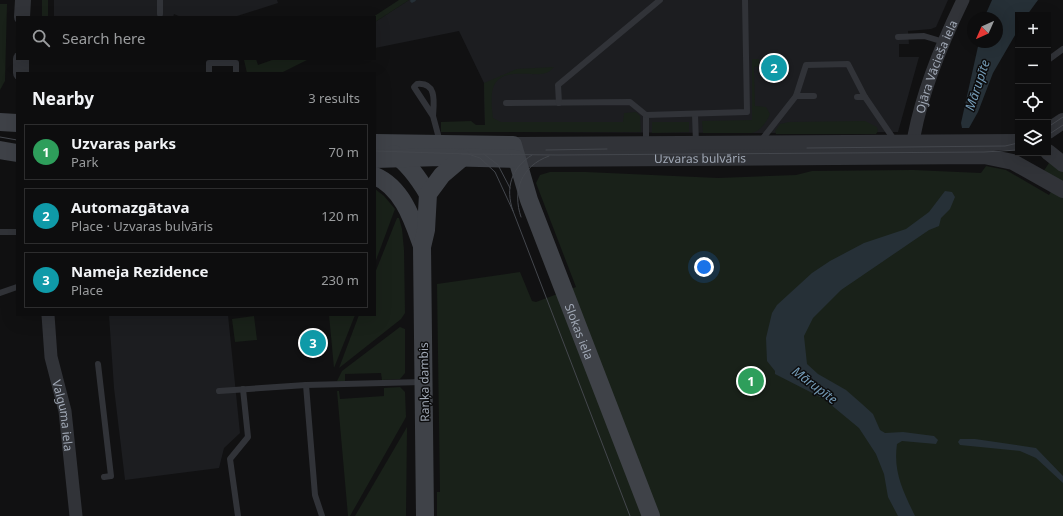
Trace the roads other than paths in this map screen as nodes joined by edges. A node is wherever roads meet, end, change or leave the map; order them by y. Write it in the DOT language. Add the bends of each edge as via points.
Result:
graph roads {
  1 [pos="23,0"];
  2 [pos="160,0"];
  3 [pos="660,0"];
  4 [pos="745,0"];
  5 [pos="963,0"];
  6 [pos="160,14"];
  7 [pos="22,16"];
  8 [pos="898,37"];
  9 [pos="944,42"];
  10 [pos="1063,49"];
  11 [pos="1051,58"];
  12 [pos="21,60"];
  13 [pos="21,72"];
  14 [pos="209,72"];
  15 [pos="236,72"];
  16 [pos="796,96"];
  17 [pos="814,96"];
  18 [pos="857,97"];
  19 [pos="865,98"];
  20 [pos="559,103"];
  21 [pos="506,104"];
  22 [pos="695,114"];
  23 [pos="646,115"];
  24 [pos="433,116"];
  25 [pos="1063,121"];
  26 [pos="0,122"];
  27 [pos="16,123"];
  28 [pos="1051,129"];
  29 [pos="914,136"];
  30 [pos="896,142"];
  31 [pos="1015,142"];
  32 [pos="440,143"];
  33 [pos="758,144"];
  34 [pos="646,145"];
  35 [pos="376,148"];
  36 [pos="0,150"];
  37 [pos="696,151"];
  38 [pos="514,152"];
  39 [pos="16,153"];
  40 [pos="1051,154"];
  41 [pos="400,158"];
  42 [pos="462,158"];
  43 [pos="1017,158"];
  44 [pos="1063,164"];
  45 [pos="376,177"];
  46 [pos="1063,190"];
  47 [pos="428,194"];
  48 [pos="0,232"];
  49 [pos="16,232"];
  50 [pos="422,247"];
  51 [pos="16,287"];
  52 [pos="0,293"];
  53 [pos="48,316"];
  54 [pos="98,364"];
  55 [pos="424,382"];
  56 [pos="306,386"];
  57 [pos="243,389"];
  58 [pos="219,391"];
  59 [pos="104,477"];
  60 [pos="76,516"];
  61 [pos="238,516"];
  62 [pos="322,516"];
  63 [pos="425,516"];
  64 [pos="651,516"];
  1 -- 7 [label="street"];
  2 -- 6 [label="lane"];
  3 -- 20 [label="lane" via="558,85"];
  4 -- 22 [label="lane" via="746,112"];
  5 -- 9 [label="street, Ojāra Vācieša iela"];
  8 -- 9 [label="lane" via="924,36"];
  9 -- 29 [label="street, Ojāra Vācieša iela" via="927,88"];
  10 -- 11 [label="lane"];
  12 -- 13 [label="street"];
  14 -- 15 [label="lane" via="209,63 236,63"];
  16 -- 17 [label="lane"];
  16 -- 19 [label="lane" via="806,65 848,64"];
  16 -- 33 [label="lane"];
  18 -- 19 [label="lane"];
  19 -- 30 [label="lane"];
  20 -- 21 [label="lane"];
  20 -- 23 [label="lane" via="630,102"];
  22 -- 23 [label="lane"];
  22 -- 37 [label="lane"];
  23 -- 34 [label="lane"];
  24 -- 24 [label="lane" via="416,93 414,87 417,84 429,86 434,94"];
  24 -- 32 [label="lane"];
  25 -- 28 [label="street"];
  26 -- 27 [label="main road"];
  30 -- 31 [label="street, Uzvaras bulvāris"];
  30 -- 33 [label="street, Uzvaras bulvāris"];
  32 -- 35 [label="main road, Uzvaras bulvāris"];
  32 -- 38 [label="main road, Uzvaras bulvāris"];
  33 -- 37 [label="street, Uzvaras bulvāris"];
  34 -- 37 [label="street, Uzvaras bulvāris"];
  34 -- 38 [label="street, Uzvaras bulvāris"];
  35 -- 41 [label="main road"];
  36 -- 39 [label="main road"];
  37 -- 38 [label="street, Uzvaras bulvāris"];
  37 -- 43 [label="street, Uzvaras bulvāris"];
  38 -- 42 [label="main road, Uzvaras bulvāris"];
  38 -- 64 [label="main road, Slokas iela" via="531,206"];
  40 -- 44 [label="street"];
  41 -- 42 [label="main road, Uzvaras bulvāris"];
  41 -- 47 [label="main road"];
  42 -- 47 [label="main road" via="442,175"];
  43 -- 46 [label="street, Uzvaras bulvāris"];
  45 -- 50 [label="main road, Raņķa dambis" via="393,188 401,198"];
  47 -- 50 [label="main road, Raņķa dambis" via="426,230"];
  48 -- 49 [label="lane"];
  50 -- 55 [label="main road, Raņķa dambis"];
  51 -- 52 [label="lane"];
  53 -- 60 [label="street, Valguma iela" via="52,357 64,411 74,480"];
  54 -- 59 [label="lane" via="111,476"];
  55 -- 56 [label="lane"];
  55 -- 63 [label="main road, Raņķa dambis"];
  56 -- 57 [label="lane"];
  56 -- 62 [label="lane" via="315,495"];
  57 -- 58 [label="lane"];
  57 -- 61 [label="lane" via="248,436 230,459"];
}
